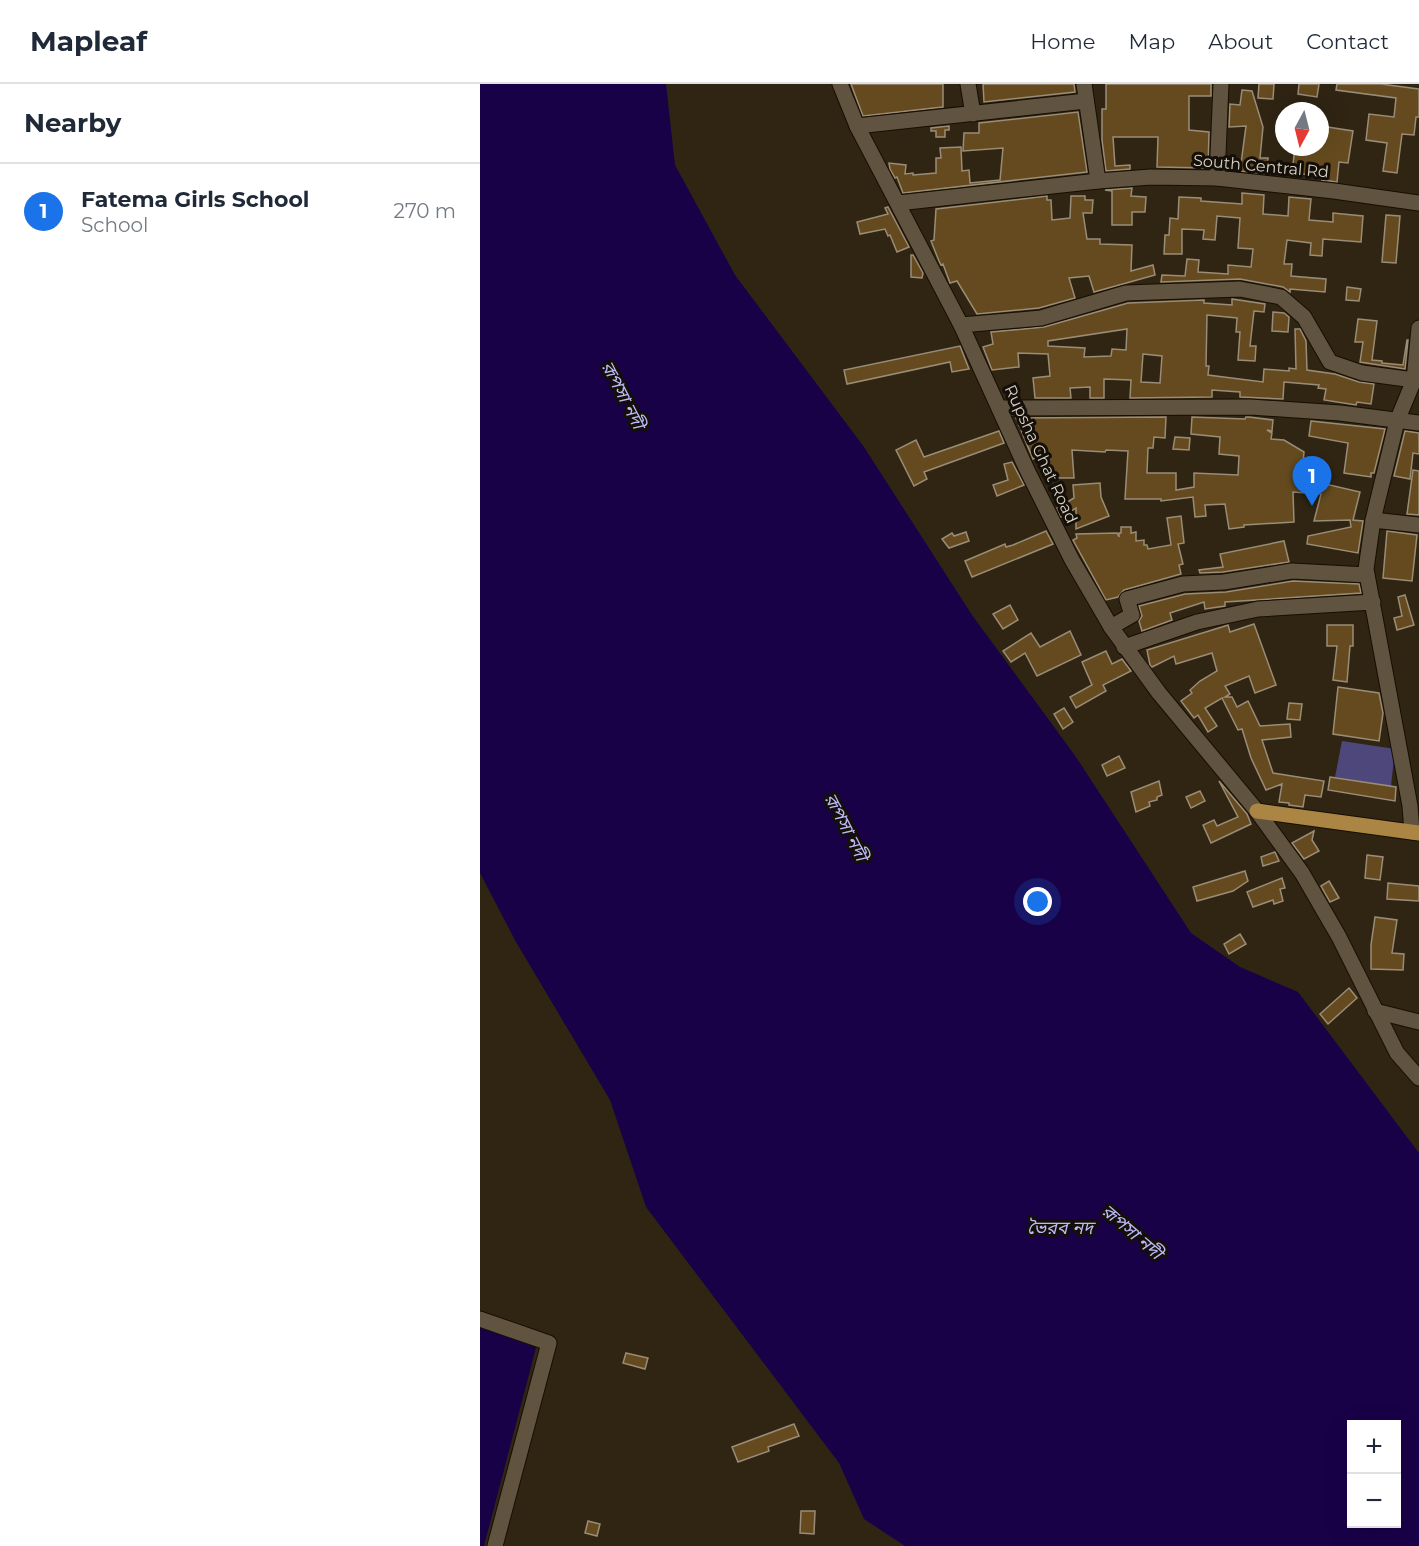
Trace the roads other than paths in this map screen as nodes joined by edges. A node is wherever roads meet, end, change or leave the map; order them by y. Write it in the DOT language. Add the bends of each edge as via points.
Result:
graph roads {
  1 [pos="840,84"];
  2 [pos="968,84"];
  3 [pos="1084,84"];
  4 [pos="1221,84"];
  5 [pos="1086,101"];
  6 [pos="973,114"];
  7 [pos="857,126"];
  8 [pos="1217,178"];
  9 [pos="1098,181"];
  10 [pos="898,203"];
  11 [pos="1419,203"];
  12 [pos="961,325"];
  13 [pos="1419,328"];
  14 [pos="1414,380"];
  15 [pos="999,408"];
  16 [pos="1397,421"];
  17 [pos="1419,423"];
  18 [pos="1373,520"];
  19 [pos="1419,525"];
  20 [pos="1367,575"];
  21 [pos="1373,602"];
  22 [pos="1111,627"];
  23 [pos="1124,647"];
  24 [pos="1257,811"];
  25 [pos="1416,833"];
  26 [pos="1375,1011"];
  27 [pos="1419,1022"];
  28 [pos="1419,1078"];
  29 [pos="480,1319"];
  30 [pos="495,1546"];
  1 -- 7 [label="street, Rupsha Ghat Road"];
  2 -- 6 [label="street"];
  3 -- 5 [label="street"];
  4 -- 8 [label="street"];
  5 -- 6 [label="street"];
  5 -- 9 [label="street"];
  6 -- 7 [label="street"];
  7 -- 10 [label="street, Rupsha Ghat Road"];
  8 -- 9 [label="street, South Central Rd"];
  8 -- 11 [label="street, South Central Rd"];
  9 -- 10 [label="street, South Central Rd"];
  10 -- 12 [label="street, Rupsha Ghat Road"];
  12 -- 14 [label="street" via="1041,318 1126,293 1240,289 1281,297 1304,317 1330,362 1362,373"];
  12 -- 15 [label="street, Rupsha Ghat Road"];
  13 -- 14 [label="street"];
  14 -- 16 [label="street"];
  15 -- 16 [label="street" via="1250,407"];
  15 -- 22 [label="street, Rupsha Ghat Road" via="1072,560"];
  16 -- 17 [label="street"];
  16 -- 18 [label="street"];
  18 -- 19 [label="street"];
  18 -- 20 [label="street"];
  20 -- 21 [label="street"];
  20 -- 22 [label="street" via="1292,571 1183,584 1127,599 1132,615"];
  21 -- 23 [label="street" via="1258,609 1197,622"];
  21 -- 25 [label="street"];
  22 -- 23 [label="street, Rupsha Ghat Road"];
  23 -- 24 [label="street, Rupsha Ghat Road"];
  24 -- 25 [label="main road"];
  24 -- 26 [label="street, Rupsha Ghat Road" via="1302,873"];
  26 -- 27 [label="street"];
  26 -- 28 [label="street, Rupsha Ghat Road" via="1397,1053"];
  29 -- 30 [label="street" via="549,1343"];
}
